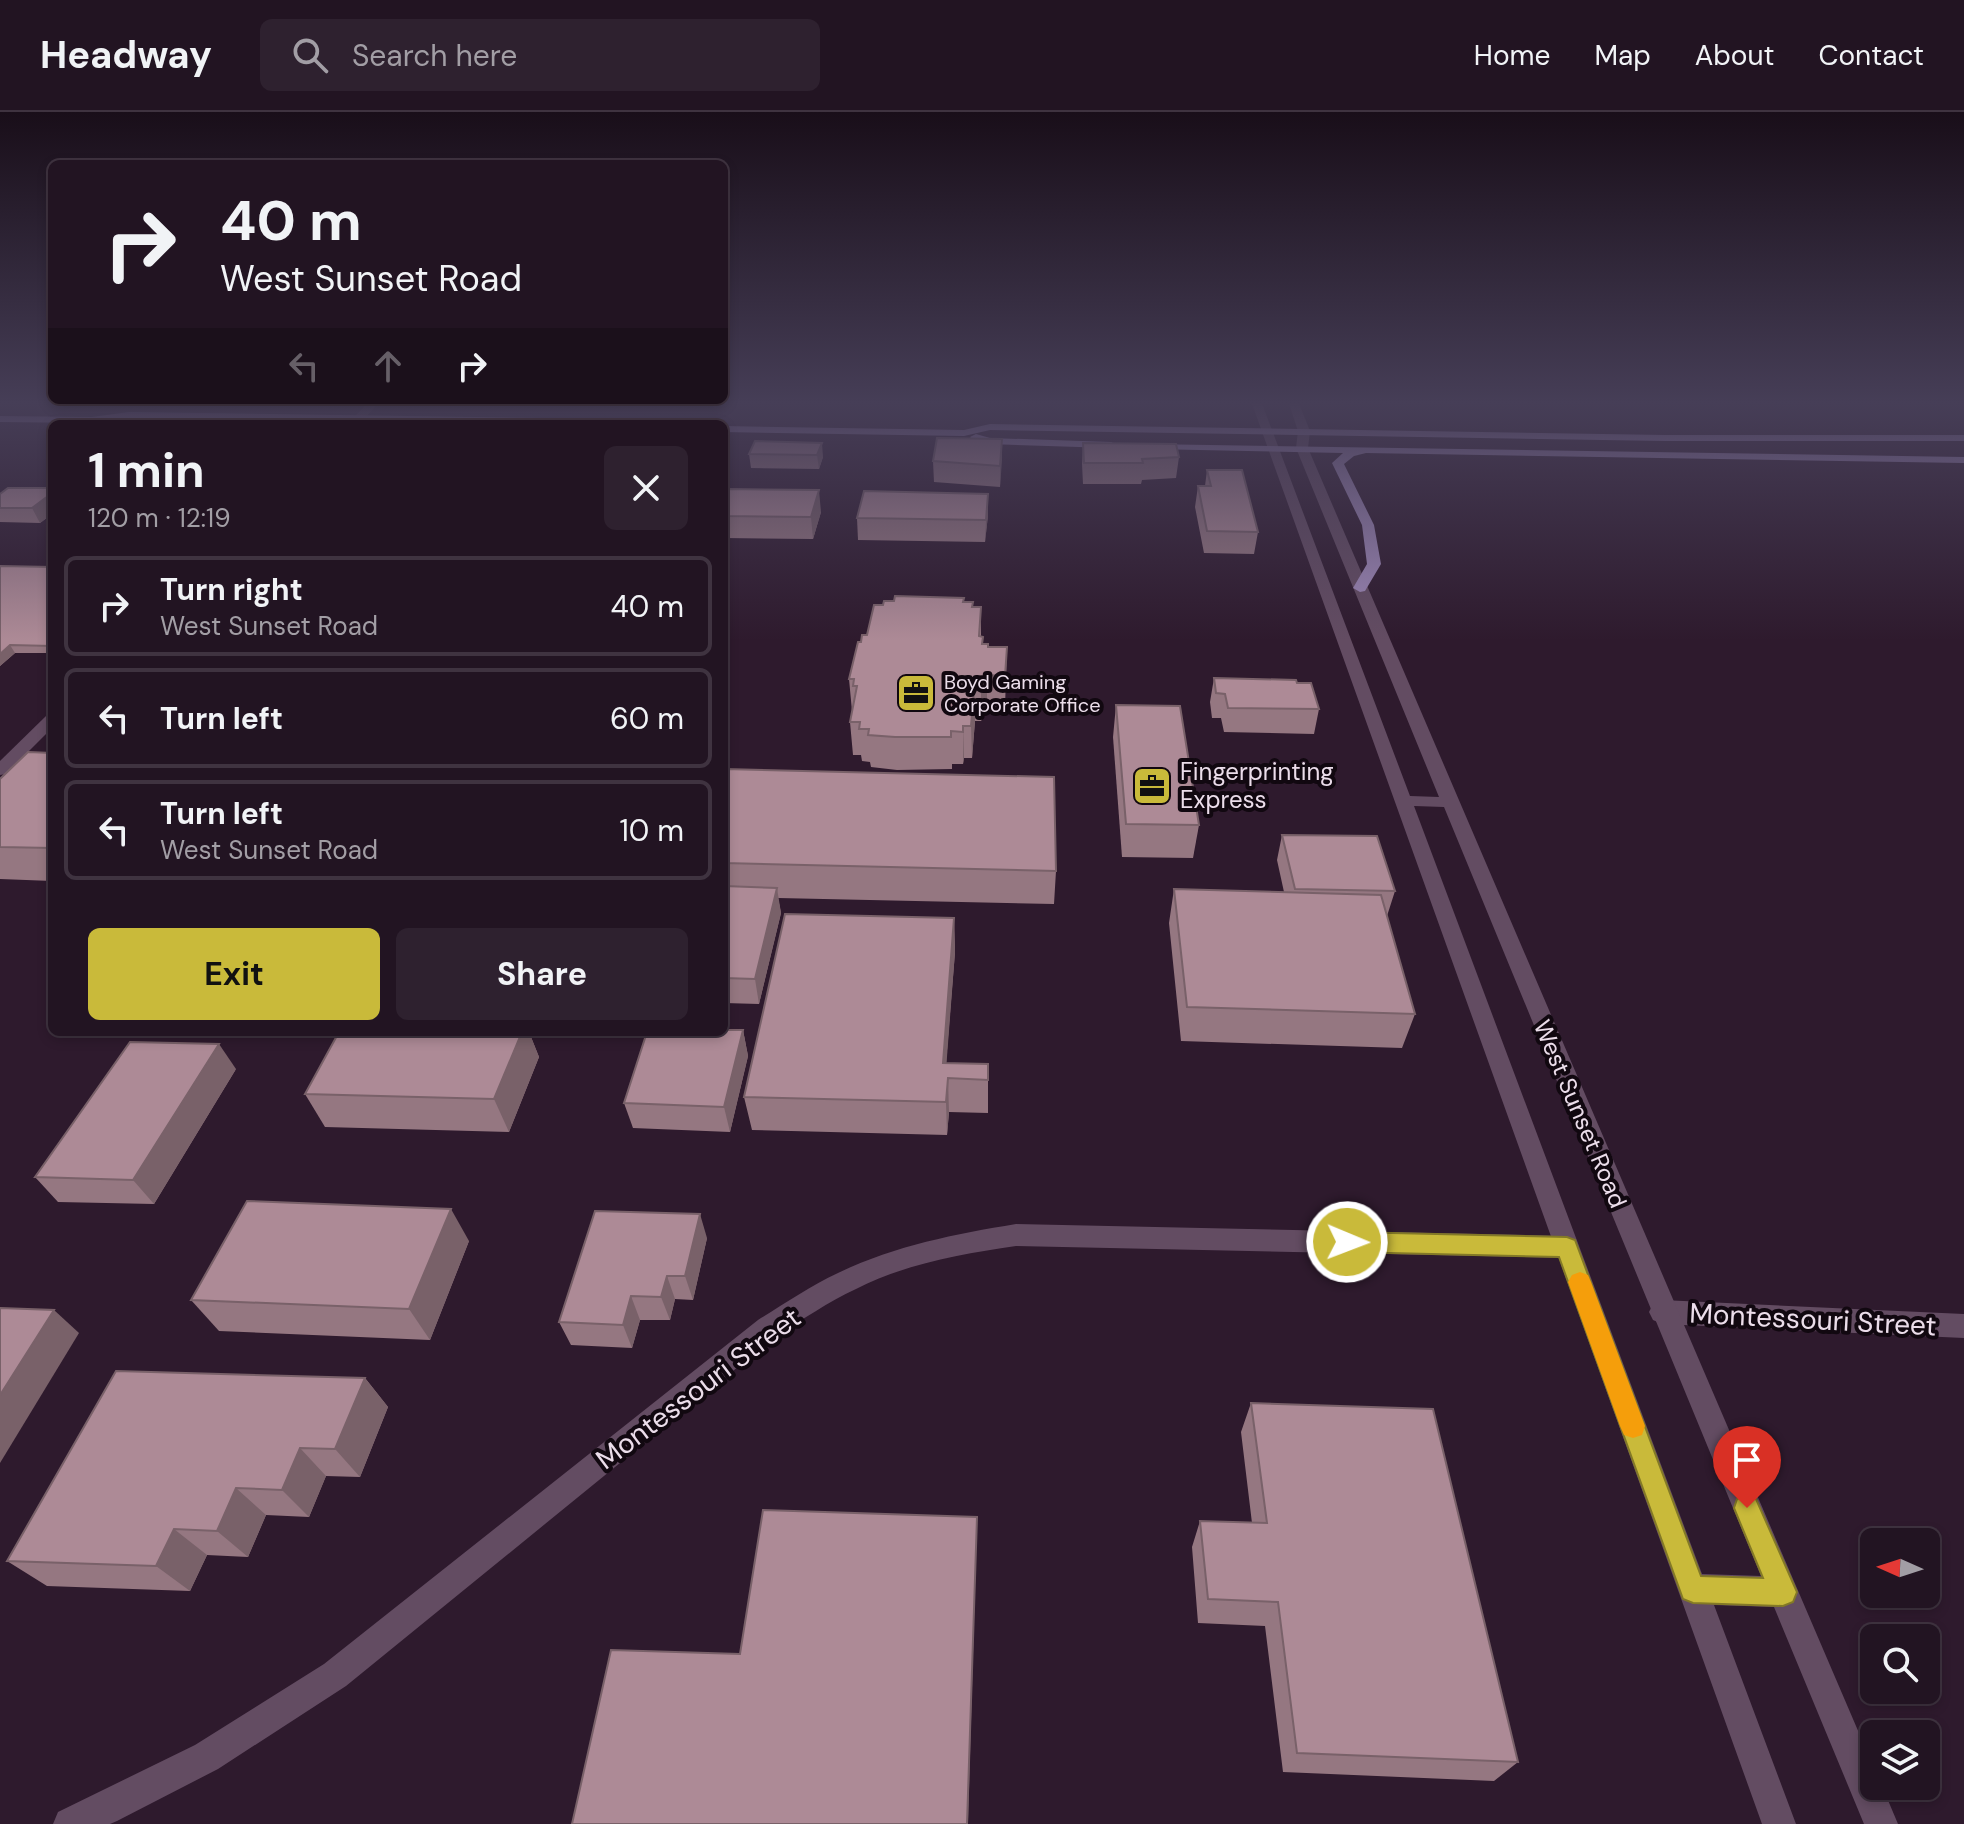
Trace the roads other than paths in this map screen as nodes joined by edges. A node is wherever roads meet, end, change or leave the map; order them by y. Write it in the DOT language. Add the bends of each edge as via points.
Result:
graph roads {
  1 [pos="1290,481"];
  2 [pos="1314,481"];
  3 [pos="1347,481"];
  4 [pos="1342,588"];
  5 [pos="48,723"];
  6 [pos="0,770"];
  7 [pos="1403,801"];
  8 [pos="1450,802"];
  9 [pos="1567,1247"];
  10 [pos="1662,1312"];
  11 [pos="1964,1326"];
  12 [pos="1693,1589"];
  13 [pos="1783,1592"];
  14 [pos="70,1824"];
  15 [pos="1779,1824"];
  16 [pos="1881,1824"];
  1 -- 4 [label="main road, West Sunset Road"];
  2 -- 4 [label="main road, West Sunset Road"];
  3 -- 4 [label="main road" via="1368,525 1374,564"];
  4 -- 7 [label="main road, West Sunset Road"];
  4 -- 8 [label="main road, West Sunset Road"];
  5 -- 6 [label="main road"];
  7 -- 8 [label="main road"];
  7 -- 9 [label="main road, West Sunset Road"];
  8 -- 10 [label="main road, West Sunset Road"];
  9 -- 12 [label="main road, West Sunset Road"];
  9 -- 14 [label="main road, Montessouri Street" via="1016,1235 942,1248 877,1268 767,1328 335,1675 274,1718 214,1754"];
  10 -- 11 [label="main road, Montessouri Street"];
  10 -- 13 [label="main road, West Sunset Road"];
  12 -- 13 [label="main road"];
  12 -- 15 [label="main road, West Sunset Road"];
  13 -- 16 [label="main road, West Sunset Road"];
}
